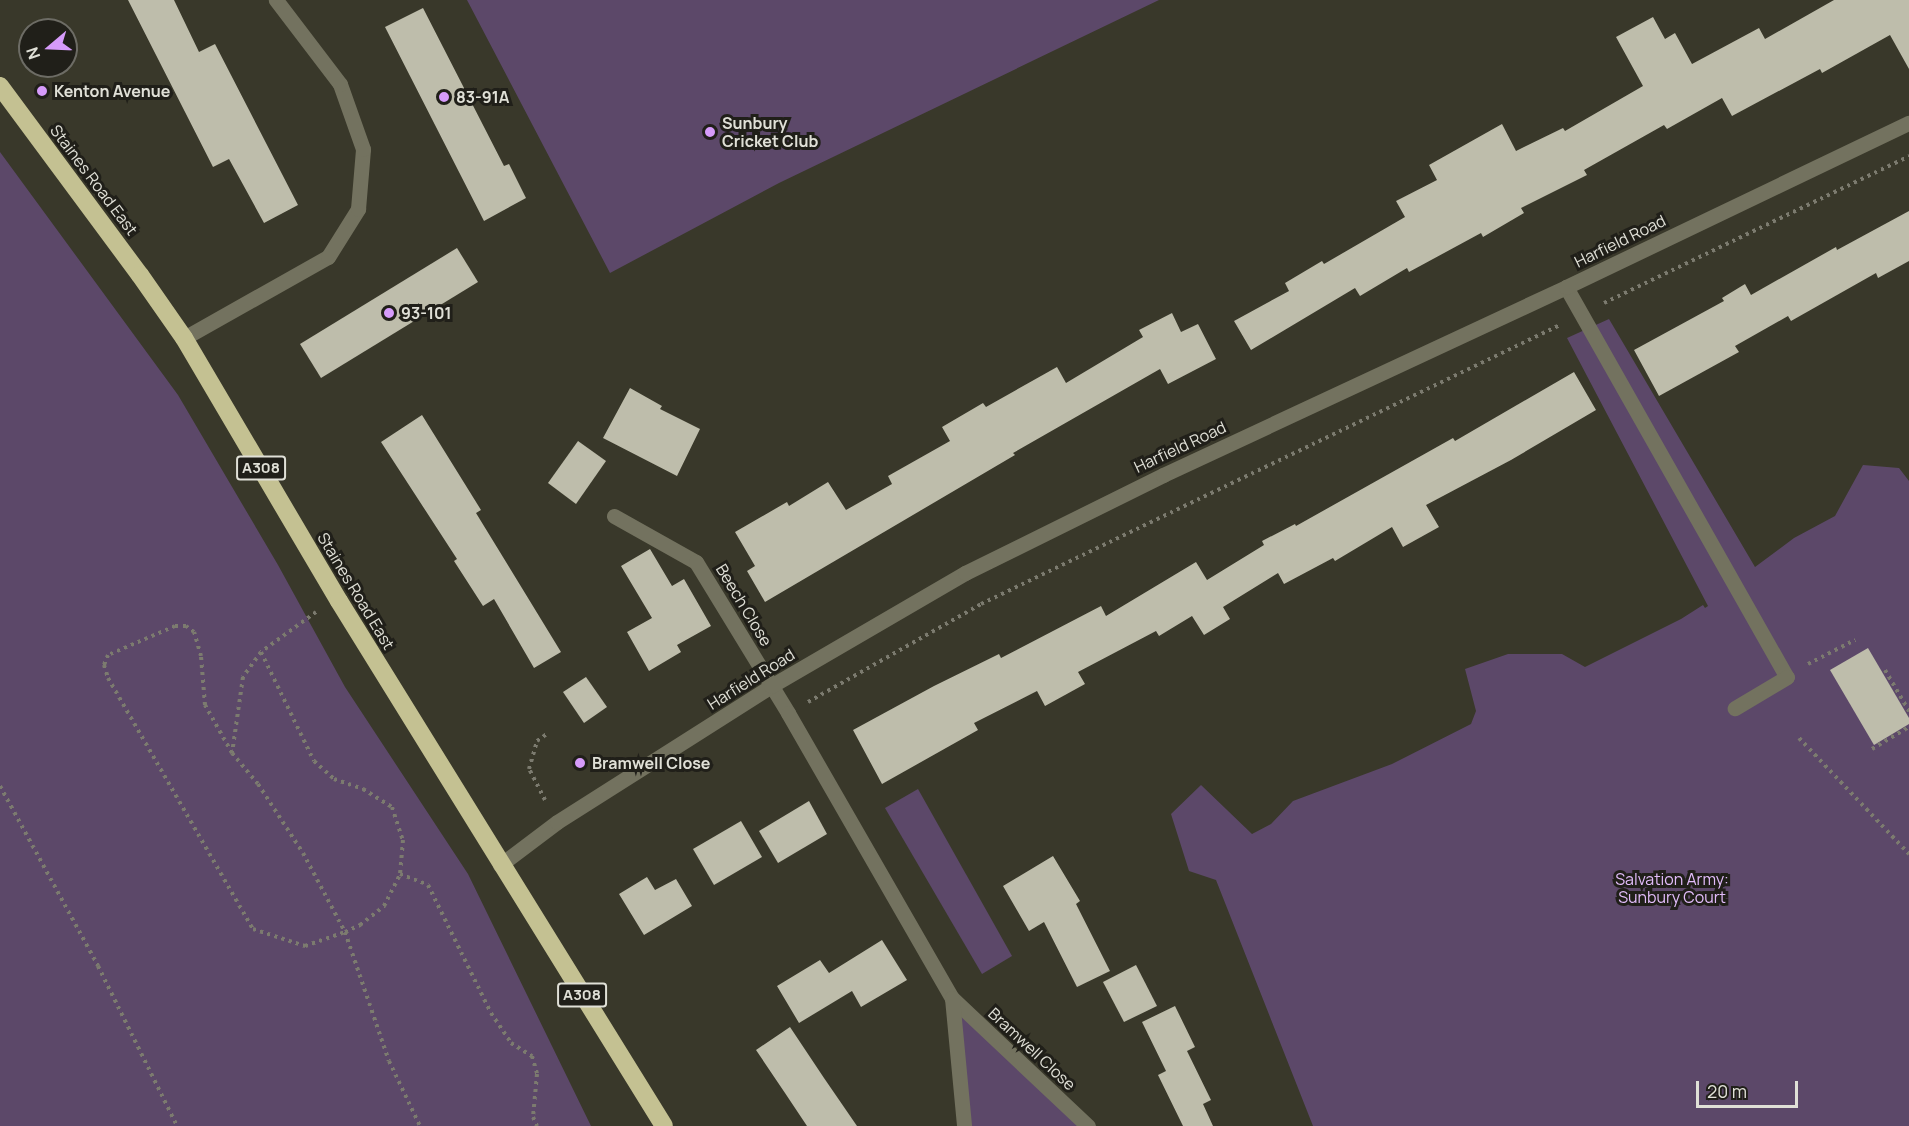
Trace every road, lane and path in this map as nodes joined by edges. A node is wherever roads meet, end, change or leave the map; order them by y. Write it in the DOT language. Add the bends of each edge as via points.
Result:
graph roads {
  1 [pos="276,0"];
  2 [pos="0,86"];
  3 [pos="1909,123"];
  4 [pos="1909,156"];
  5 [pos="1566,287"];
  6 [pos="1580,315"];
  7 [pos="184,338"];
  8 [pos="614,516"];
  9 [pos="339,601"];
  10 [pos="1855,640"];
  11 [pos="261,652"];
  12 [pos="1885,670"];
  13 [pos="1786,677"];
  14 [pos="771,686"];
  15 [pos="1735,708"];
  16 [pos="1909,711"];
  17 [pos="788,714"];
  18 [pos="1909,727"];
  19 [pos="548,733"];
  20 [pos="1799,738"];
  21 [pos="1872,749"];
  22 [pos="232,753"];
  23 [pos="0,786"];
  24 [pos="557,822"];
  25 [pos="1909,854"];
  26 [pos="500,865"];
  27 [pos="400,873"];
  28 [pos="345,932"];
  29 [pos="952,998"];
  30 [pos="177,1126"];
  31 [pos="420,1126"];
  32 [pos="537,1126"];
  33 [pos="664,1126"];
  34 [pos="964,1126"];
  35 [pos="1088,1126"];
  1 -- 7 [label="street" via="340,84 363,149 358,209 328,257"];
  2 -- 7 [label="highway, Staines Road East / A308"];
  3 -- 5 [label="street, Harfield Road"];
  4 -- 6 [label="path"];
  5 -- 6 [label="street"];
  5 -- 14 [label="street, Harfield Road" via="1163,475 965,573"];
  6 -- 13 [label="street"];
  6 -- 17 [label="path" via="981,604"];
  7 -- 9 [label="highway, Staines Road East / A308"];
  8 -- 14 [label="street, Beech Close" via="696,562"];
  9 -- 11 [label="path" via="303,619"];
  9 -- 26 [label="highway, Staines Road East / A308"];
  10 -- 13 [label="path"];
  11 -- 22 [label="path" via="243,677"];
  11 -- 27 [label="path" via="314,761 334,779 363,789 392,807 403,840"];
  12 -- 16 [label="path"];
  13 -- 15 [label="street"];
  14 -- 17 [label="street, Bramwell Close"];
  14 -- 24 [label="street, Harfield Road"];
  17 -- 29 [label="street, Bramwell Close"];
  18 -- 21 [label="path"];
  19 -- 24 [label="path" via="537,741 529,769"];
  20 -- 25 [label="path"];
  22 -- 28 [label="path" via="258,784 303,853"];
  22 -- 28 [label="path" via="206,705 201,656 194,632 186,626 175,626 108,655 104,665 108,678 253,929 305,946"];
  23 -- 30 [label="path" via="98,966"];
  24 -- 26 [label="street, Harfield Road"];
  26 -- 33 [label="highway, Staines Road East / A308"];
  27 -- 28 [label="path" via="384,906 360,926"];
  27 -- 32 [label="path" via="428,885 492,1012 511,1043 532,1056 537,1074 533,1117"];
  28 -- 31 [label="path" via="389,1061"];
  29 -- 34 [label="street, Bramwell Close"];
  29 -- 35 [label="street, Bramwell Close"];
}
